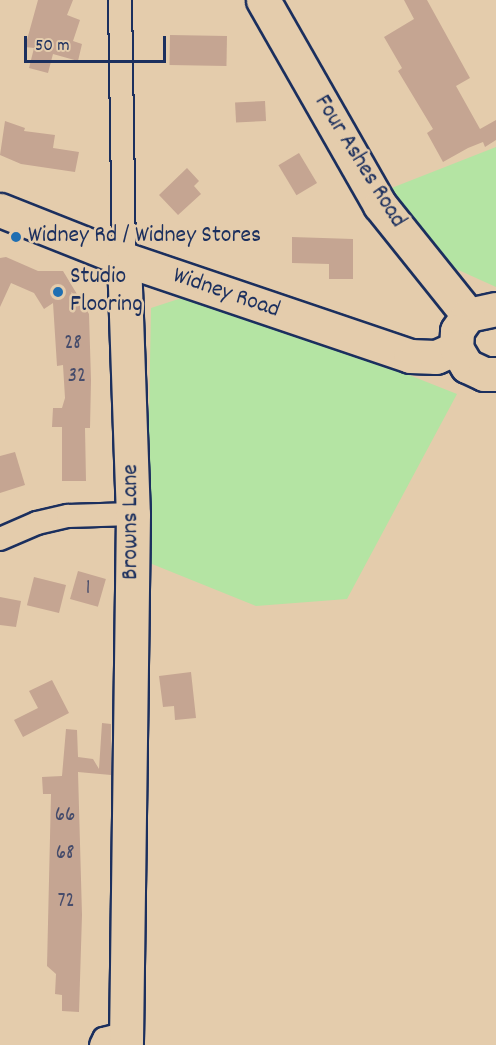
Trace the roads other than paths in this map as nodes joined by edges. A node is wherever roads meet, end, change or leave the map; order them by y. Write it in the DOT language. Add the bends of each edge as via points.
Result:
graph roads {
  1 [pos="120,0"];
  2 [pos="263,0"];
  3 [pos="0,210"];
  4 [pos="124,259"];
  5 [pos="482,312"];
  6 [pos="456,348"];
  7 [pos="496,374"];
  8 [pos="134,514"];
  9 [pos="0,539"];
  10 [pos="117,1041"];
  1 -- 4 [label="street, Browns Lane"];
  2 -- 5 [label="street, Four Ashes Road" via="380,205"];
  3 -- 4 [label="street, Widney Road"];
  4 -- 6 [label="street, Widney Road" via="410,356 436,357"];
  4 -- 8 [label="street, Browns Lane"];
  5 -- 6 [label="street" via="457,332"];
  6 -- 7 [label="street" via="467,366 484,374"];
  8 -- 9 [label="street" via="68,516 37,523"];
  8 -- 10 [label="street, Browns Lane"];
}
